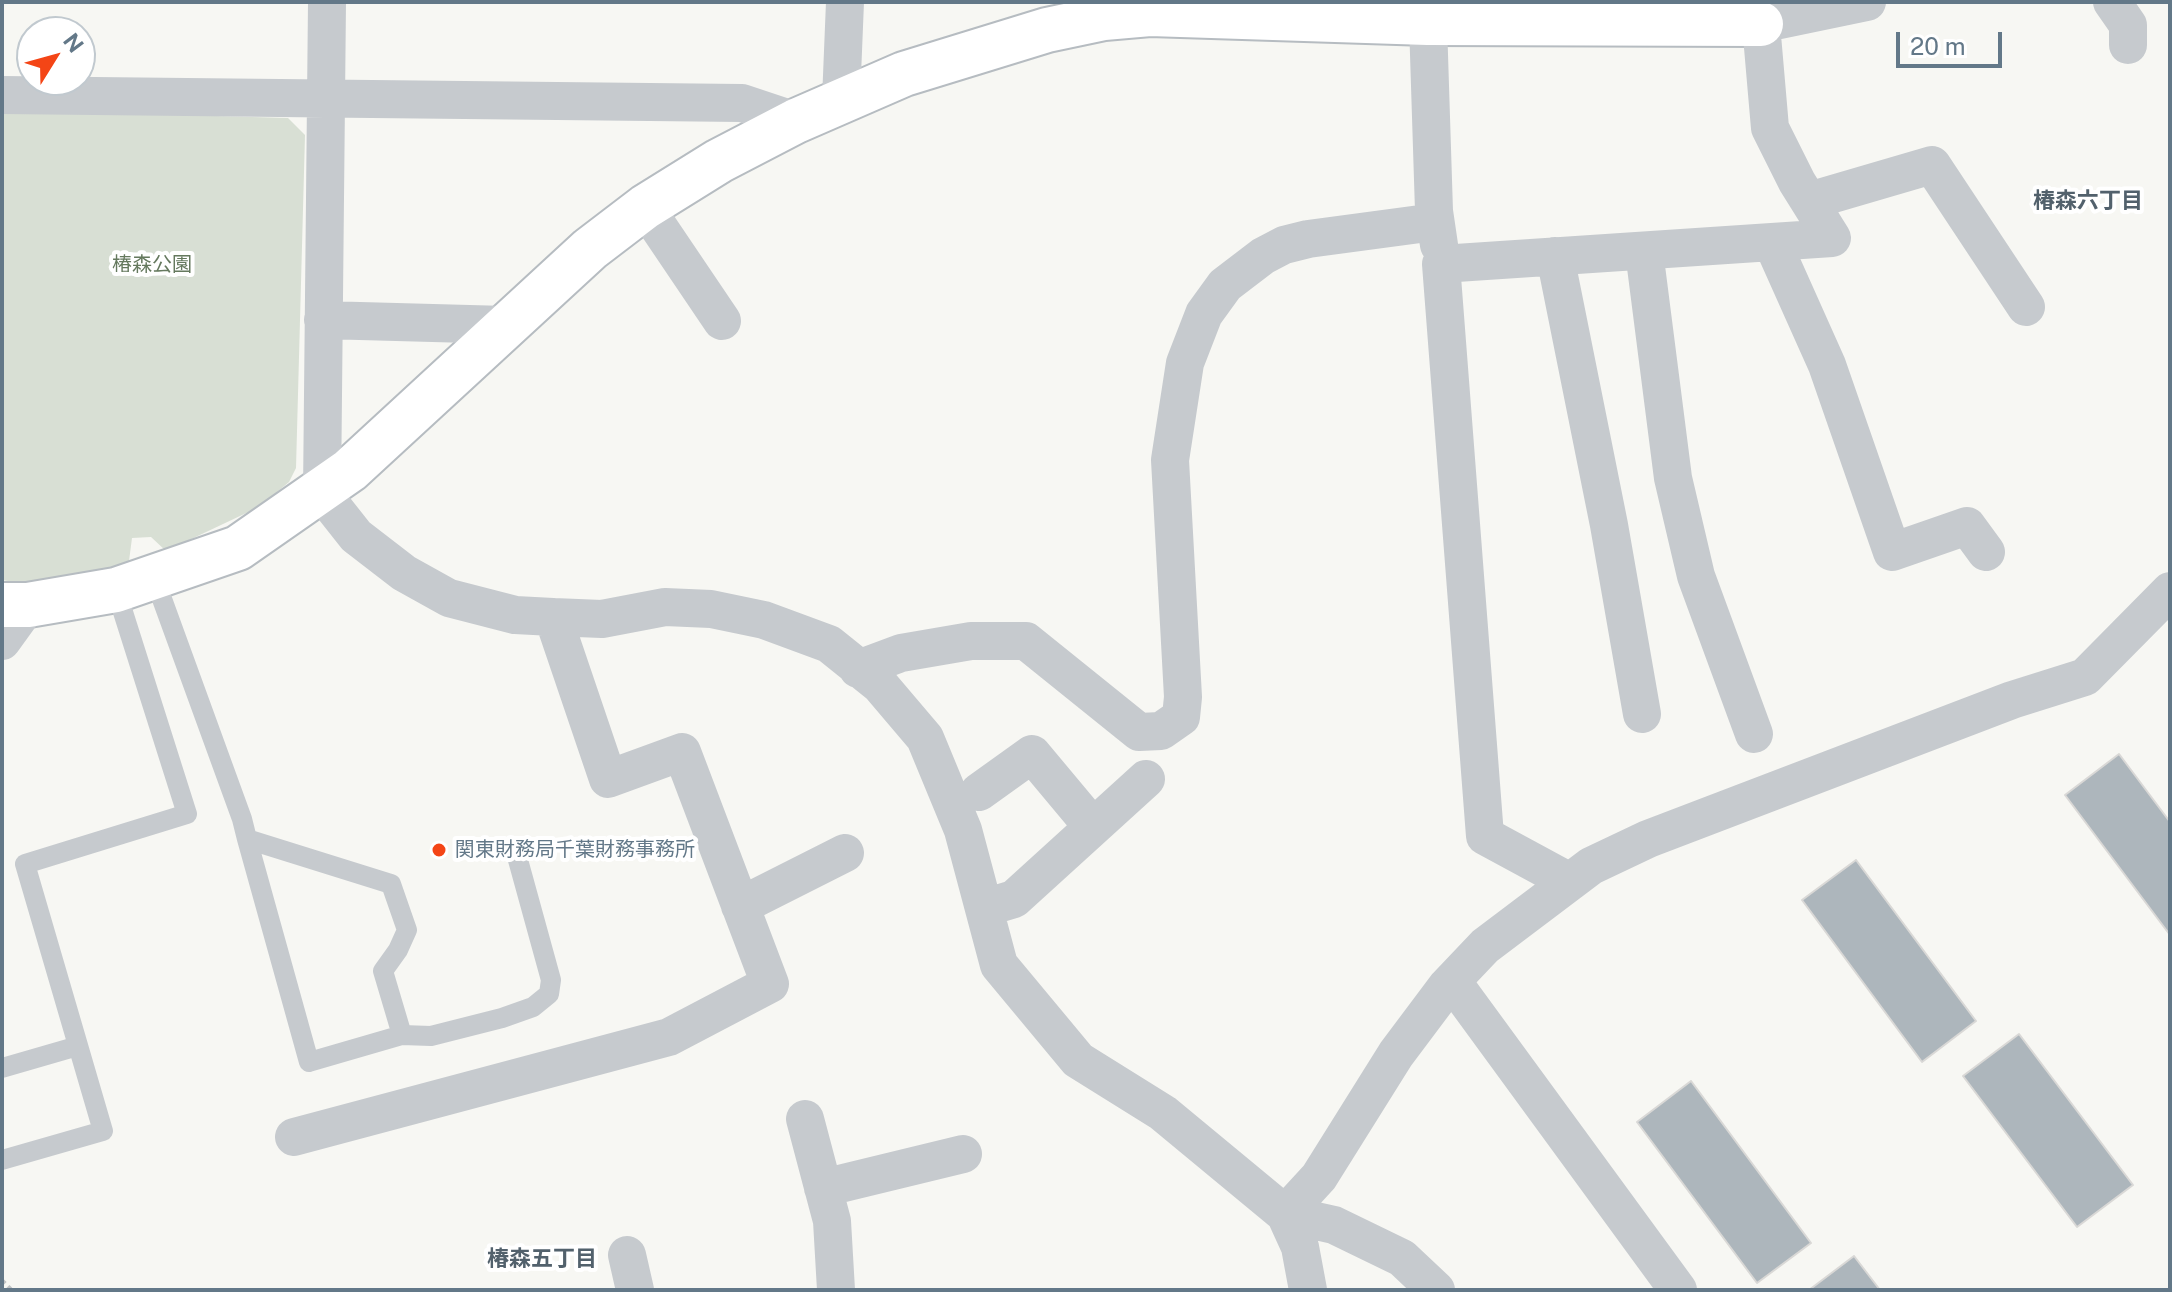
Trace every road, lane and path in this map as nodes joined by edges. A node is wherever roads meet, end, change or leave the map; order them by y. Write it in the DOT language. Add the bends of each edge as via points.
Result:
graph roads {
  1 [pos="327,2"];
  2 [pos="845,2"];
  3 [pos="1867,2"];
  4 [pos="2112,2"];
  5 [pos="1105,10"];
  6 [pos="1428,23"];
  7 [pos="1761,24"];
  8 [pos="2128,45"];
  9 [pos="2,95"];
  10 [pos="324,100"];
  11 [pos="841,100"];
  12 [pos="796,121"];
  13 [pos="1809,201"];
  14 [pos="645,207"];
  15 [pos="1435,222"];
  16 [pos="1772,242"];
  17 [pos="1644,251"];
  18 [pos="1555,256"];
  19 [pos="1441,264"];
  20 [pos="2026,307"];
  21 [pos="323,320"];
  22 [pos="722,321"];
  23 [pos="506,325"];
  24 [pos="322,493"];
  25 [pos="1986,552"];
  26 [pos="135,583"];
  27 [pos="2170,591"];
  28 [pos="15,605"];
  29 [pos="553,617"];
  30 [pos="2,641"];
  31 [pos="858,669"];
  32 [pos="1642,714"];
  33 [pos="1754,734"];
  34 [pos="1146,779"];
  35 [pos="979,792"];
  36 [pos="1093,827"];
  37 [pos="247,839"];
  38 [pos="845,853"];
  39 [pos="518,860"];
  40 [pos="1570,882"];
  41 [pos="740,906"];
  42 [pos="984,908"];
  43 [pos="1452,981"];
  44 [pos="402,1035"];
  45 [pos="78,1046"];
  46 [pos="2,1068"];
  47 [pos="805,1119"];
  48 [pos="294,1137"];
  49 [pos="963,1154"];
  50 [pos="2,1160"];
  51 [pos="823,1188"];
  52 [pos="1285,1214"];
  53 [pos="2,1281"];
  54 [pos="11,1290"];
  55 [pos="836,1290"];
  56 [pos="1308,1290"];
  57 [pos="1436,1290"];
  58 [pos="1678,1290"];
  1 -- 10 [label="street"];
  2 -- 11 [label="street"];
  3 -- 7 [label="street"];
  4 -- 8 [label="street" via="2128,25"];
  5 -- 6 [label="street"];
  5 -- 11 [label="street" via="904,74"];
  6 -- 7 [label="street"];
  6 -- 15 [label="street"];
  7 -- 13 [label="street" via="1770,128"];
  9 -- 10 [label="street"];
  10 -- 12 [label="street" via="742,103"];
  10 -- 21 [label="street"];
  11 -- 12 [label="street"];
  12 -- 14 [label="street"];
  13 -- 16 [label="street" via="1832,238"];
  13 -- 20 [label="street" via="1932,165"];
  14 -- 22 [label="street"];
  14 -- 23 [label="street"];
  15 -- 19 [label="street"];
  15 -- 31 [label="street" via="1284,245 1225,285 1204,314 1185,363 1170,460 1181,717 1161,731 1139,732 1026,641 971,641 901,653"];
  16 -- 17 [label="street"];
  16 -- 25 [label="street" via="1827,365 1892,552 1967,526"];
  17 -- 18 [label="street"];
  17 -- 33 [label="street" via="1673,478 1696,576"];
  18 -- 19 [label="street"];
  18 -- 32 [label="street"];
  19 -- 40 [label="street" via="1485,836"];
  21 -- 23 [label="street"];
  21 -- 24 [label="street"];
  23 -- 24 [label="street"];
  24 -- 26 [label="street" via="238,548"];
  24 -- 29 [label="street" via="356,536 404,573 449,598 515,615"];
  26 -- 28 [label="street"];
  26 -- 37 [label="lane"];
  26 -- 45 [label="lane" via="187,814 25,864"];
  27 -- 40 [label="street" via="2085,677 1648,839"];
  28 -- 30 [label="street"];
  29 -- 31 [label="street" via="602,619 665,607 711,609 764,620 829,644"];
  29 -- 41 [label="street" via="608,779 682,752"];
  31 -- 42 [label="street" via="880,685 925,738 963,830"];
  34 -- 36 [label="street"];
  35 -- 36 [label="street" via="1032,754"];
  36 -- 42 [label="street" via="1014,899"];
  37 -- 44 [label="lane" via="391,884 407,930 383,971"];
  37 -- 44 [label="lane" via="309,1062"];
  38 -- 41 [label="street"];
  39 -- 44 [label="lane" via="551,980 549,994 533,1007 502,1018 431,1036"];
  40 -- 43 [label="street" via="1485,946"];
  41 -- 48 [label="street" via="770,984 669,1037"];
  42 -- 52 [label="street" via="999,965 1078,1060 1163,1113"];
  43 -- 52 [label="street" via="1396,1054 1319,1177"];
  43 -- 58 [label="street"];
  45 -- 46 [label="lane"];
  45 -- 50 [label="lane" via="103,1131"];
  47 -- 51 [label="street"];
  49 -- 51 [label="street"];
  51 -- 55 [label="street" via="832,1221"];
  52 -- 56 [label="street" via="1300,1247"];
  52 -- 57 [label="street" via="1334,1225 1402,1258"];
  53 -- 54 [label="path"];
}
